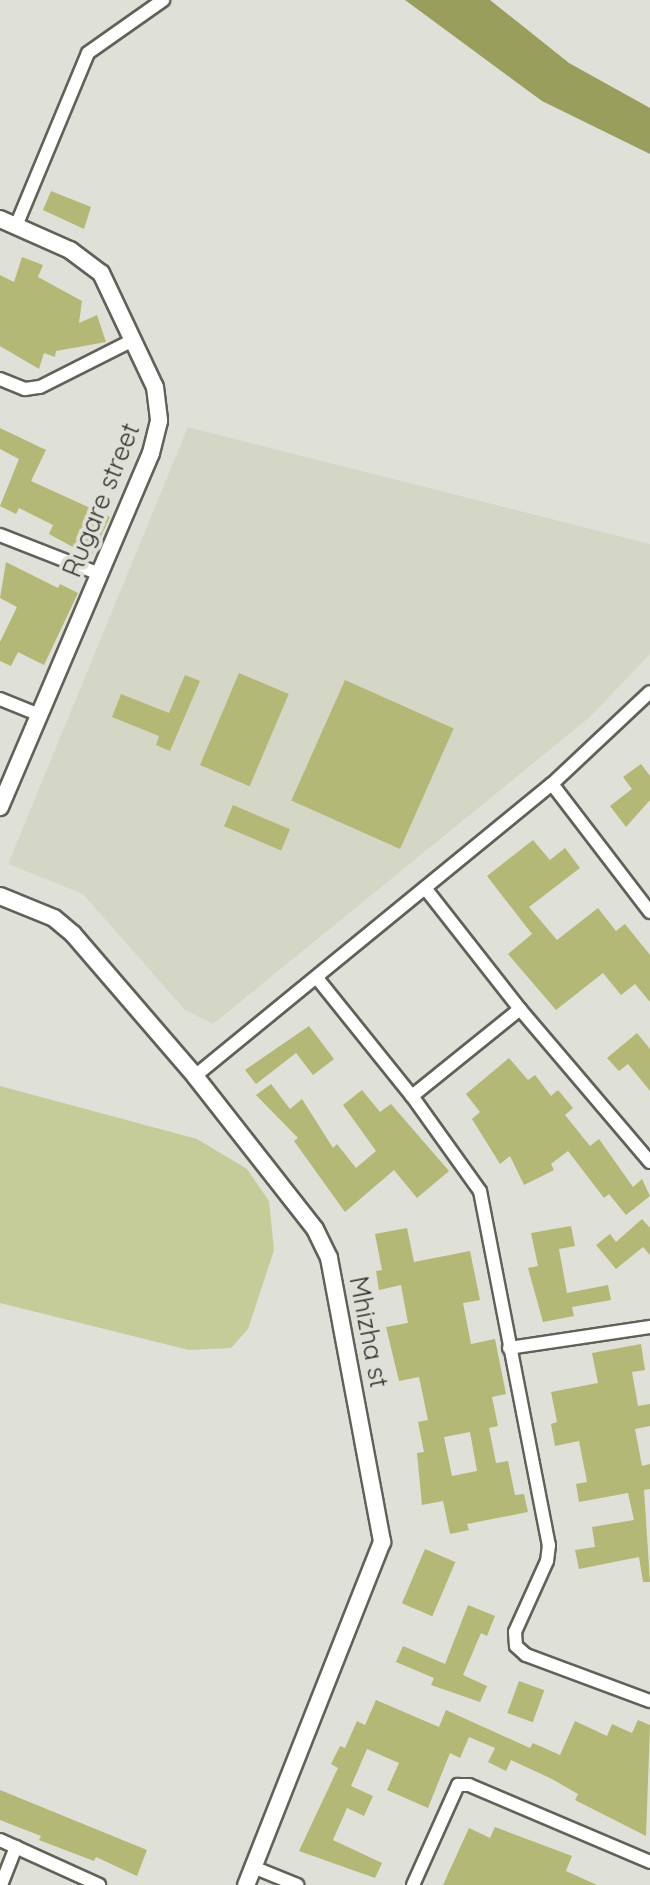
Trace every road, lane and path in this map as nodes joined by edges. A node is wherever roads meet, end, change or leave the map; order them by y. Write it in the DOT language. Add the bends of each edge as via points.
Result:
graph roads {
  1 [pos="163,0"];
  2 [pos="0,219"];
  3 [pos="16,226"];
  4 [pos="133,340"];
  5 [pos="0,379"];
  6 [pos="0,535"];
  7 [pos="97,573"];
  8 [pos="650,692"];
  9 [pos="0,699"];
  10 [pos="37,714"];
  11 [pos="552,784"];
  12 [pos="0,807"];
  13 [pos="425,888"];
  14 [pos="0,896"];
  15 [pos="649,910"];
  16 [pos="317,978"];
  17 [pos="520,1009"];
  18 [pos="195,1076"];
  19 [pos="412,1096"];
  20 [pos="650,1162"];
  21 [pos="650,1327"];
  22 [pos="509,1348"];
  23 [pos="650,1701"];
  24 [pos="0,1840"];
  25 [pos="16,1847"];
  26 [pos="650,1862"];
  27 [pos="253,1867"];
  28 [pos="1,1885"];
  29 [pos="99,1885"];
  30 [pos="246,1885"];
  31 [pos="297,1885"];
  32 [pos="413,1885"];
  1 -- 3 [label="street" via="88,53"];
  2 -- 3 [label="street, Rugare street"];
  3 -- 4 [label="street, Rugare street" via="97,267"];
  4 -- 5 [label="street" via="40,387 25,389"];
  4 -- 7 [label="street, Rugare street" via="159,400 158,431"];
  6 -- 7 [label="street"];
  7 -- 10 [label="street, Rugare street"];
  8 -- 11 [label="street"];
  9 -- 10 [label="street"];
  10 -- 12 [label="street, Rugare street"];
  11 -- 13 [label="street"];
  11 -- 15 [label="street"];
  13 -- 16 [label="street"];
  13 -- 17 [label="street"];
  14 -- 18 [label="street, Mhizha st" via="54,918 73,934"];
  16 -- 18 [label="street"];
  16 -- 19 [label="street"];
  17 -- 19 [label="street"];
  17 -- 20 [label="street"];
  18 -- 27 [label="street, Mhizha st" via="326,1247 382,1523 377,1560"];
  19 -- 22 [label="street" via="480,1191"];
  21 -- 22 [label="street"];
  22 -- 23 [label="street" via="549,1545 515,1632 516,1646 526,1655"];
  24 -- 25 [label="street"];
  25 -- 28 [label="street"];
  25 -- 29 [label="street"];
  26 -- 32 [label="street" via="469,1785 458,1785"];
  27 -- 30 [label="street, Mhizha st"];
  27 -- 31 [label="street"];
}
